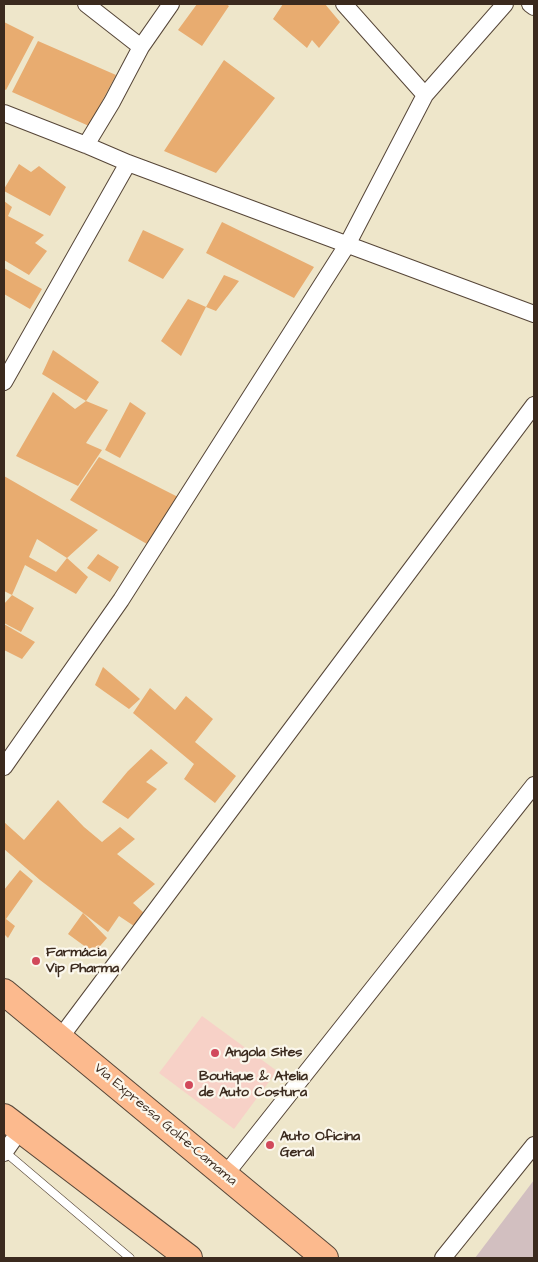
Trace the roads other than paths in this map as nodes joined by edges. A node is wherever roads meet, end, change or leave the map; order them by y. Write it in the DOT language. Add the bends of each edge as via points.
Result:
graph roads {
  1 [pos="86,4"];
  2 [pos="171,4"];
  3 [pos="344,4"];
  4 [pos="505,4"];
  5 [pos="530,4"];
  6 [pos="534,8"];
  7 [pos="141,47"];
  8 [pos="425,94"];
  9 [pos="4,113"];
  10 [pos="86,145"];
  11 [pos="128,163"];
  12 [pos="347,244"];
  13 [pos="534,314"];
  14 [pos="4,382"];
  15 [pos="534,405"];
  16 [pos="4,767"];
  17 [pos="534,785"];
  18 [pos="4,992"];
  19 [pos="60,1038"];
  20 [pos="12,1123"];
  21 [pos="534,1145"];
  22 [pos="4,1152"];
  23 [pos="225,1175"];
  24 [pos="130,1258"];
  25 [pos="188,1258"];
  26 [pos="325,1258"];
  27 [pos="443,1258"];
  1 -- 7 [label="street"];
  2 -- 7 [label="street"];
  3 -- 8 [label="street"];
  4 -- 8 [label="street"];
  5 -- 6 [label="street"];
  7 -- 10 [label="street"];
  8 -- 12 [label="street"];
  9 -- 10 [label="street"];
  10 -- 11 [label="street"];
  11 -- 12 [label="street"];
  11 -- 14 [label="street"];
  12 -- 13 [label="street"];
  12 -- 16 [label="street" via="121,600"];
  15 -- 19 [label="street"];
  17 -- 23 [label="street"];
  18 -- 19 [label="highway, Via Expressa Golfe-Camama"];
  19 -- 23 [label="highway, Via Expressa Golfe-Camama"];
  20 -- 22 [label="street"];
  20 -- 25 [label="highway"];
  21 -- 27 [label="street"];
  22 -- 24 [label="lane"];
  23 -- 26 [label="highway, Via Expressa Golfe-Camama"];
}
